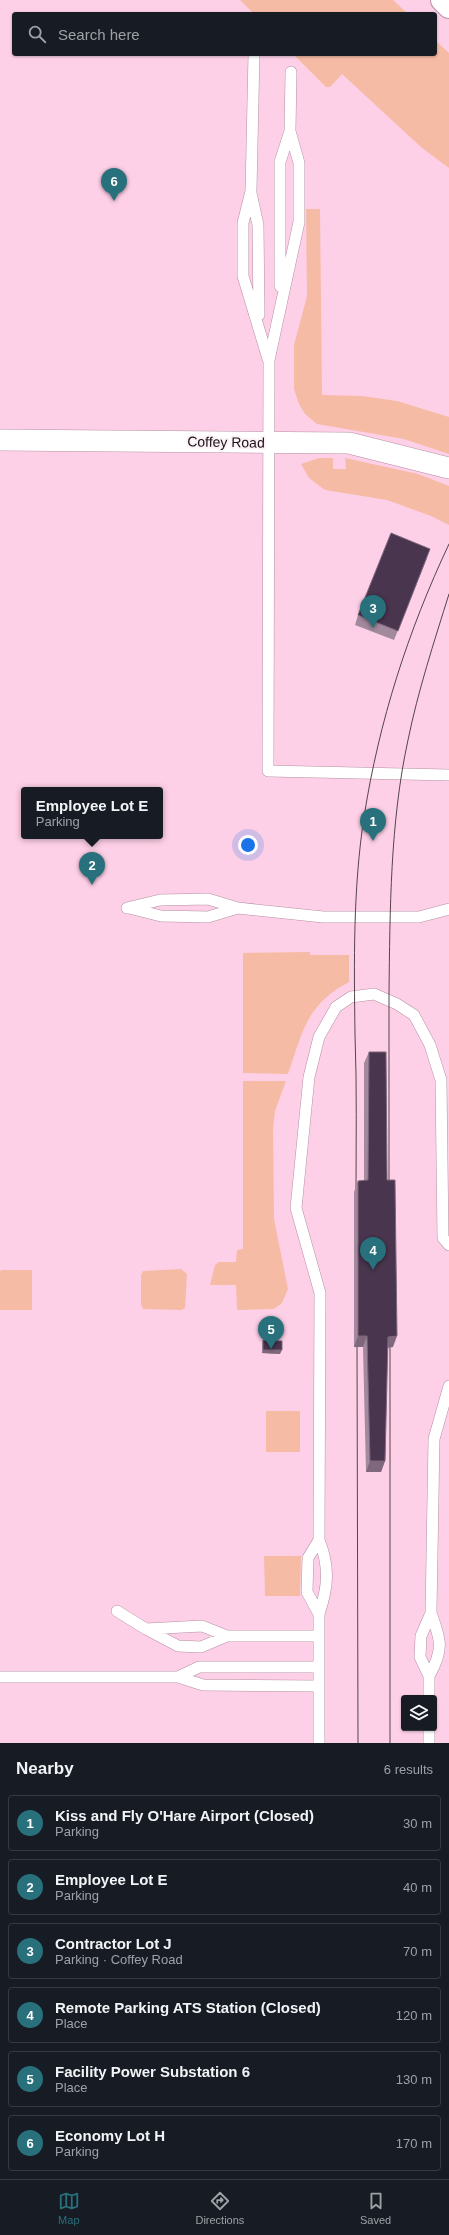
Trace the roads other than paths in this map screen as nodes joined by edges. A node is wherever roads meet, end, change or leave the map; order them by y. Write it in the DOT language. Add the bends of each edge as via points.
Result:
graph roads {
  1 [pos="442,0"];
  2 [pos="449,7"];
  3 [pos="254,56"];
  4 [pos="291,72"];
  5 [pos="290,132"];
  6 [pos="251,191"];
  7 [pos="279,308"];
  8 [pos="258,326"];
  9 [pos="268,360"];
  10 [pos="0,440"];
  11 [pos="267,442"];
  12 [pos="449,468"];
  13 [pos="449,775"];
  14 [pos="238,908"];
  15 [pos="449,909"];
  16 [pos="449,1245"];
  17 [pos="449,1386"];
  18 [pos="319,1540"];
  19 [pos="118,1611"];
  20 [pos="431,1613"];
  21 [pos="318,1614"];
  22 [pos="146,1629"];
  23 [pos="227,1636"];
  24 [pos="318,1636"];
  25 [pos="319,1667"];
  26 [pos="429,1676"];
  27 [pos="0,1677"];
  28 [pos="178,1677"];
  29 [pos="318,1686"];
  30 [pos="429,1695"];
  31 [pos="429,1731"];
  32 [pos="319,1743"];
  33 [pos="429,1743"];
  1 -- 2 [label="main road"];
  3 -- 6 [label="lane"];
  4 -- 5 [label="lane"];
  5 -- 7 [label="lane" via="280,162"];
  5 -- 7 [label="lane" via="299,163 299,222"];
  6 -- 8 [label="lane" via="258,224"];
  6 -- 8 [label="lane" via="244,223 244,276"];
  7 -- 9 [label="lane"];
  8 -- 9 [label="lane"];
  9 -- 11 [label="lane"];
  10 -- 11 [label="street, Coffey Road"];
  11 -- 12 [label="street, Coffey Road" via="349,443"];
  11 -- 13 [label="lane" via="268,771"];
  14 -- 14 [label="lane" via="208,899 160,900 127,908 161,916 208,917"];
  14 -- 15 [label="lane" via="323,917 419,917"];
  16 -- 18 [label="lane" via="443,1238 441,1080 430,1045 414,1015 397,1004 374,994 351,997 336,1007 318,1037 309,1077 296,1208 320,1293"];
  17 -- 20 [label="lane" via="434,1439"];
  18 -- 21 [label="lane" via="326,1558 325,1595"];
  18 -- 21 [label="lane" via="308,1558 307,1585 307,1592"];
  19 -- 22 [label="lane"];
  20 -- 26 [label="lane" via="439,1634 439,1658"];
  20 -- 26 [label="lane" via="421,1636 420,1657"];
  21 -- 24 [label="lane"];
  22 -- 23 [label="lane" via="202,1626"];
  22 -- 23 [label="lane" via="178,1646 201,1647"];
  23 -- 24 [label="lane"];
  24 -- 25 [label="lane"];
  25 -- 28 [label="lane" via="199,1667"];
  25 -- 29 [label="lane"];
  26 -- 30 [label="lane"];
  27 -- 28 [label="lane"];
  28 -- 29 [label="lane" via="203,1685"];
  29 -- 32 [label="lane"];
  31 -- 33 [label="lane"];
}
